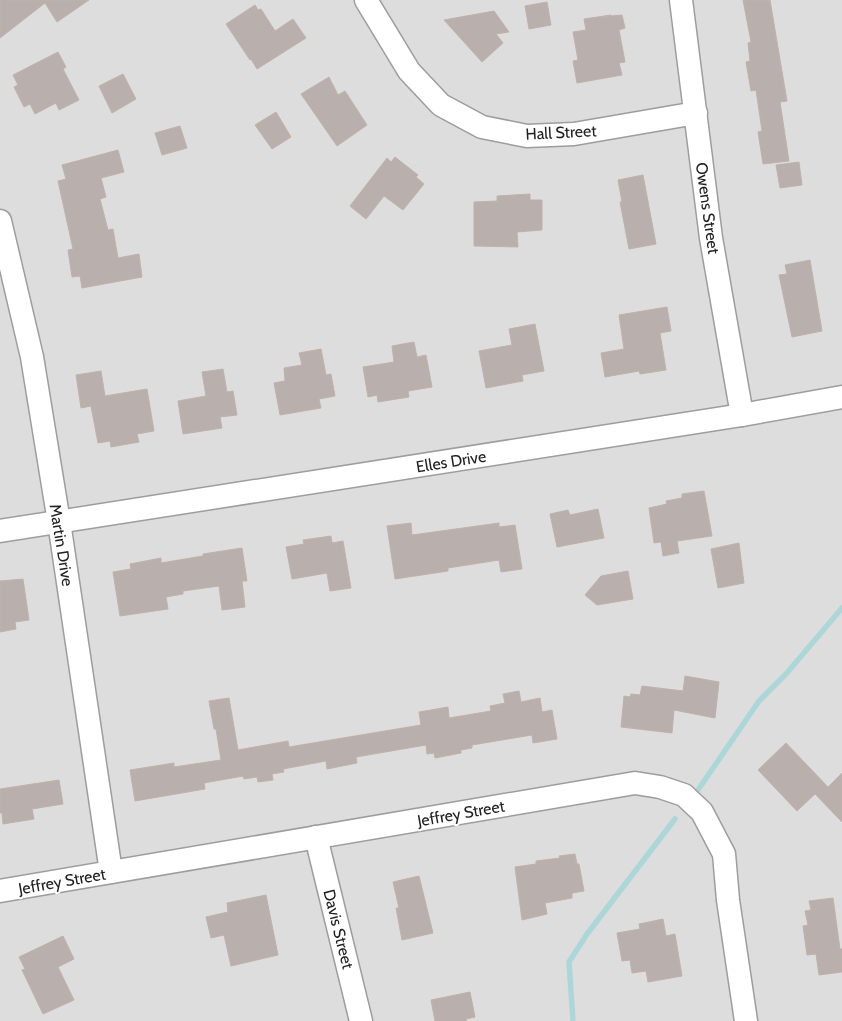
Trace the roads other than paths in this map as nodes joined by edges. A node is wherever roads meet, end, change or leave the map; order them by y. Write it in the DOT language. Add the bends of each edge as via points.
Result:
graph roads {
  1 [pos="366,0"];
  2 [pos="682,0"];
  3 [pos="696,114"];
  4 [pos="0,221"];
  5 [pos="842,397"];
  6 [pos="742,415"];
  7 [pos="59,522"];
  8 [pos="0,531"];
  9 [pos="316,837"];
  10 [pos="111,872"];
  11 [pos="0,891"];
  12 [pos="361,1021"];
  13 [pos="746,1021"];
  1 -- 3 [label="street, Hall Street" via="409,71 441,105 482,127 527,136 574,134"];
  2 -- 3 [label="street, Owens Street"];
  3 -- 6 [label="street, Owens Street" via="712,238"];
  4 -- 7 [label="street, Martin Drive" via="32,358"];
  5 -- 6 [label="street, Elles Drive"];
  6 -- 7 [label="street, Elles Drive"];
  7 -- 8 [label="street, Elles Drive"];
  7 -- 10 [label="street, Martin Drive"];
  9 -- 10 [label="street, Jeffrey Street"];
  9 -- 12 [label="street, Davis Street"];
  9 -- 13 [label="street, Jeffrey Street" via="635,783 684,795 702,812 724,854"];
  10 -- 11 [label="street, Jeffrey Street"];
}
